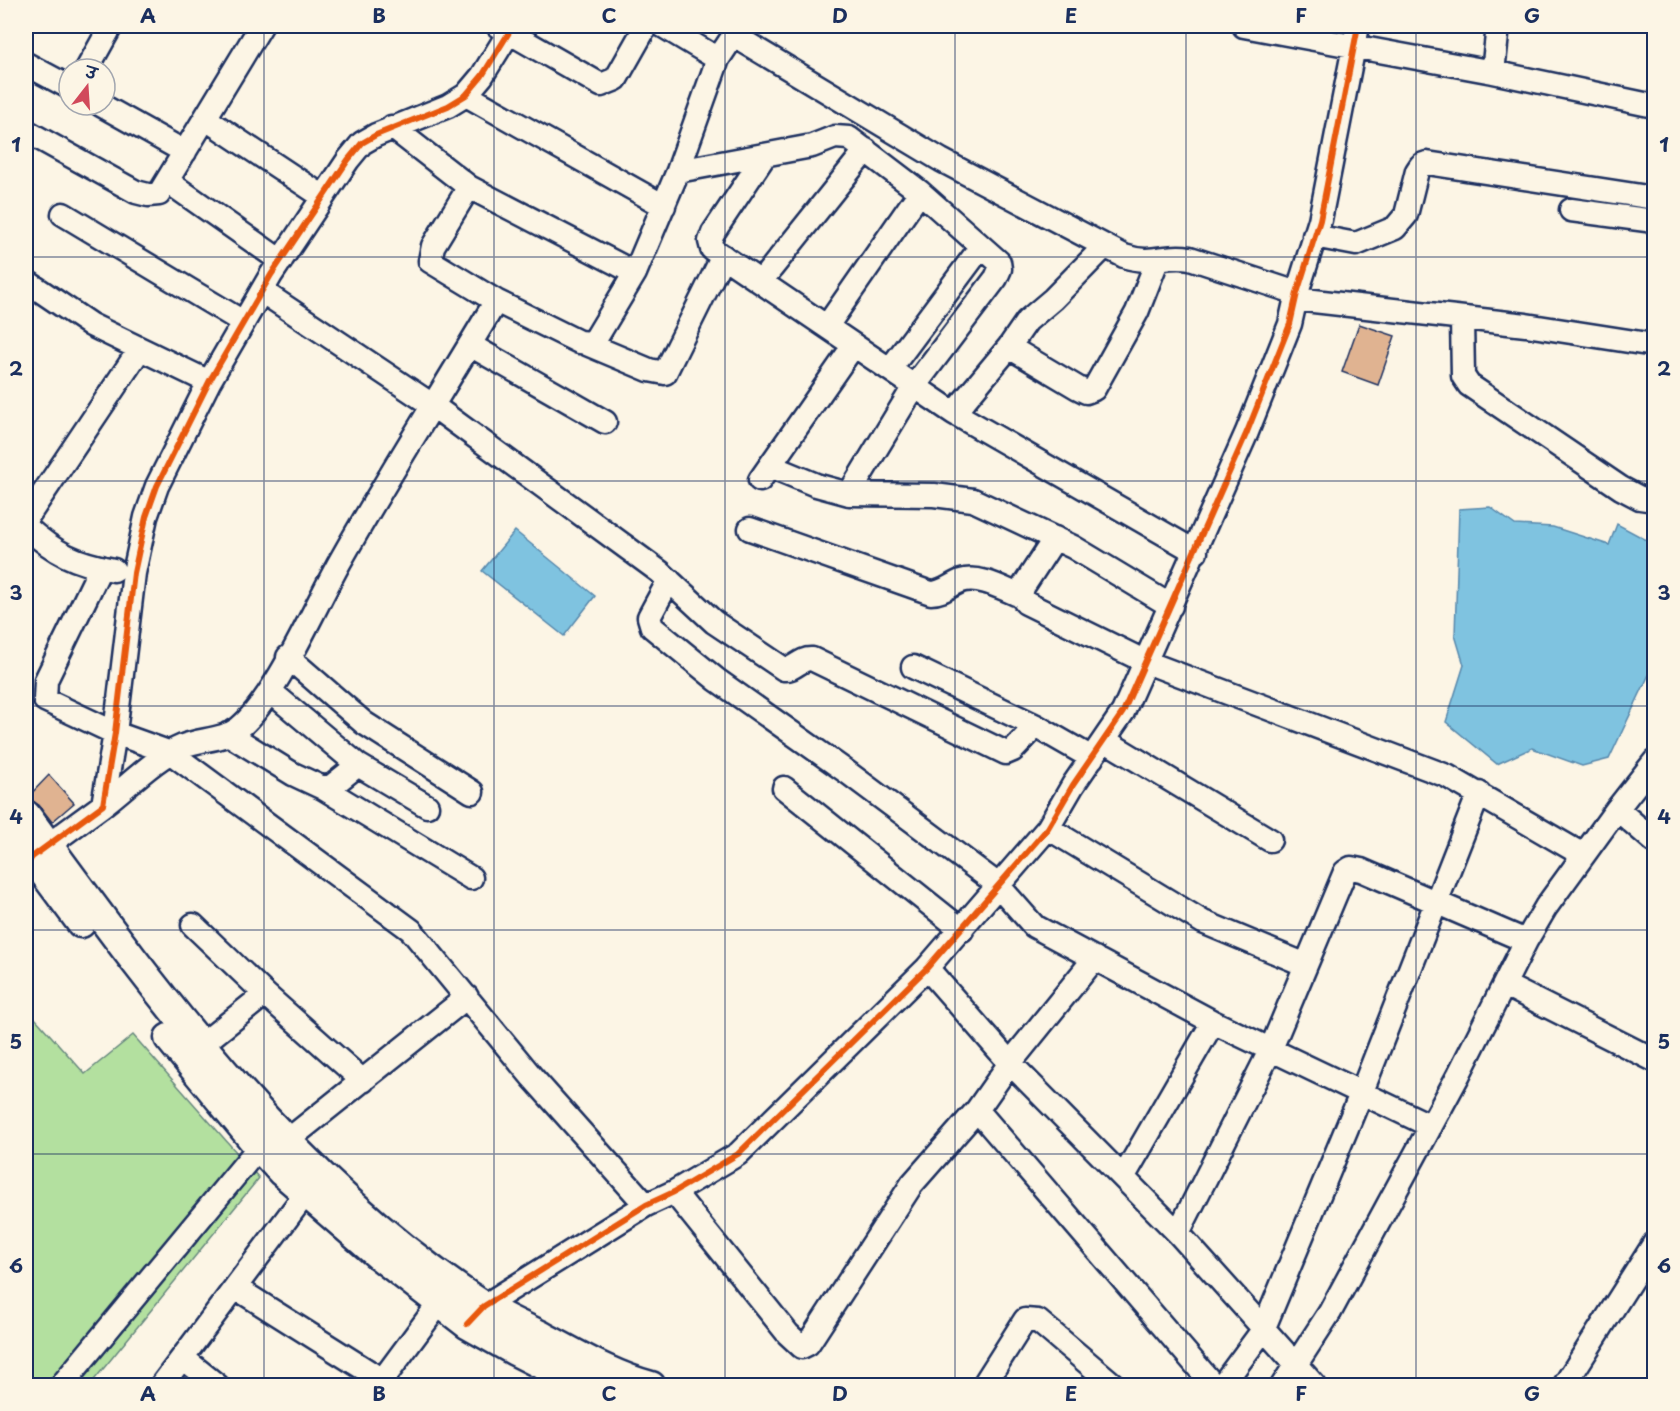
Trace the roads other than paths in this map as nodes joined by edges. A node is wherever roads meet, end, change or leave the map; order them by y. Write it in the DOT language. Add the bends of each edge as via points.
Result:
graph roads {
  1 [pos="111,26"];
  2 [pos="261,26"];
  3 [pos="646,26"];
  4 [pos="663,26"];
  5 [pos="1244,26"];
  6 [pos="1498,26"];
  7 [pos="507,28"];
  8 [pos="736,30"];
  9 [pos="1356,36"];
  10 [pos="94,57"];
  11 [pos="718,59"];
  12 [pos="26,64"];
  13 [pos="1493,72"];
  14 [pos="57,81"];
  15 [pos="466,95"];
  16 [pos="1654,106"];
  17 [pos="117,114"];
  18 [pos="206,119"];
  19 [pos="392,128"];
  20 [pos="26,131"];
  21 [pos="866,150"];
  22 [pos="185,152"];
  23 [pos="765,155"];
  24 [pos="678,171"];
  25 [pos="167,181"];
  26 [pos="469,187"];
  27 [pos="920,192"];
  28 [pos="322,195"];
  29 [pos="1654,198"];
  30 [pos="664,206"];
  31 [pos="1571,210"];
  32 [pos="63,214"];
  33 [pos="1654,221"];
  34 [pos="1314,236"];
  35 [pos="981,246"];
  36 [pos="1105,246"];
  37 [pos="723,256"];
  38 [pos="281,261"];
  39 [pos="1157,261"];
  40 [pos="635,273"];
  41 [pos="762,280"];
  42 [pos="26,281"];
  43 [pos="263,292"];
  44 [pos="1296,296"];
  45 [pos="496,301"];
  46 [pos="1462,320"];
  47 [pos="243,322"];
  48 [pos="827,326"];
  49 [pos="587,344"];
  50 [pos="470,345"];
  51 [pos="854,345"];
  52 [pos="1654,345"];
  53 [pos="1010,347"];
  54 [pos="140,349"];
  55 [pos="890,369"];
  56 [pos="209,382"];
  57 [pos="915,385"];
  58 [pos="432,405"];
  59 [pos="954,413"];
  60 [pos="605,422"];
  61 [pos="849,494"];
  62 [pos="1654,500"];
  63 [pos="27,528"];
  64 [pos="750,529"];
  65 [pos="1055,538"];
  66 [pos="1196,552"];
  67 [pos="101,567"];
  68 [pos="134,573"];
  69 [pos="669,580"];
  70 [pos="1021,596"];
  71 [pos="1171,606"];
  72 [pos="288,657"];
  73 [pos="1146,662"];
  74 [pos="913,667"];
  75 [pos="270,690"];
  76 [pos="1036,726"];
  77 [pos="116,733"];
  78 [pos="228,734"];
  79 [pos="1098,749"];
  80 [pos="171,753"];
  81 [pos="1654,762"];
  82 [pos="358,765"];
  83 [pos="323,788"];
  84 [pos="784,788"];
  85 [pos="472,792"];
  86 [pos="1479,794"];
  87 [pos="103,805"];
  88 [pos="427,806"];
  89 [pos="1617,809"];
  90 [pos="26,815"];
  91 [pos="1048,828"];
  92 [pos="1270,840"];
  93 [pos="1654,841"];
  94 [pos="33,854"];
  95 [pos="1583,855"];
  96 [pos="471,878"];
  97 [pos="997,884"];
  98 [pos="1434,904"];
  99 [pos="194,925"];
  100 [pos="962,930"];
  101 [pos="1526,941"];
  102 [pos="1095,958"];
  103 [pos="1306,965"];
  104 [pos="927,968"];
  105 [pos="1505,985"];
  106 [pos="265,994"];
  107 [pos="467,997"];
  108 [pos="1213,1022"];
  109 [pos="200,1046"];
  110 [pos="1270,1051"];
  111 [pos="1654,1060"];
  112 [pos="1010,1063"];
  113 [pos="363,1081"];
  114 [pos="1361,1094"];
  115 [pos="977,1110"];
  116 [pos="1431,1126"];
  117 [pos="275,1139"];
  118 [pos="1124,1176"];
  119 [pos="674,1191"];
  120 [pos="306,1193"];
  121 [pos="646,1204"];
  122 [pos="1178,1233"];
  123 [pos="1651,1258"];
  124 [pos="236,1288"];
  125 [pos="446,1294"];
  126 [pos="476,1315"];
  127 [pos="1263,1330"];
  128 [pos="183,1358"];
  129 [pos="1295,1366"];
  130 [pos="380,1383"];
  131 [pos="61,1386"];
  132 [pos="161,1386"];
  133 [pos="218,1386"];
  134 [pos="584,1386"];
  135 [pos="651,1386"];
  136 [pos="983,1386"];
  137 [pos="1115,1386"];
  138 [pos="1282,1386"];
  139 [pos="1315,1386"];
  140 [pos="1564,1386"];
  1 -- 10 [label="street"];
  2 -- 18 [label="street"];
  3 -- 7 [label="street" via="616,79 601,85"];
  4 -- 11 [label="street"];
  5 -- 9 [label="street"];
  6 -- 13 [label="street"];
  7 -- 15 [label="street" via="482,76"];
  8 -- 11 [label="street"];
  8 -- 36 [label="street" via="941,160"];
  9 -- 13 [label="street"];
  9 -- 34 [label="street"];
  11 -- 24 [label="street"];
  12 -- 14 [label="street"];
  13 -- 16 [label="street"];
  15 -- 19 [label="street"];
  15 -- 30 [label="street"];
  17 -- 22 [label="street"];
  18 -- 22 [label="street"];
  18 -- 28 [label="street"];
  19 -- 26 [label="street"];
  19 -- 28 [label="street" via="362,144"];
  20 -- 25 [label="street" via="136,192 159,194"];
  21 -- 23 [label="street" via="841,136"];
  21 -- 27 [label="street"];
  21 -- 41 [label="street"];
  22 -- 25 [label="street"];
  23 -- 24 [label="street"];
  23 -- 37 [label="street" via="713,233 712,249"];
  24 -- 30 [label="street"];
  25 -- 38 [label="street"];
  26 -- 40 [label="street"];
  26 -- 45 [label="street" via="432,246 430,261"];
  27 -- 35 [label="street"];
  27 -- 48 [label="street"];
  28 -- 38 [label="street"];
  29 -- 34 [label="street" via="1426,163 1417,171 1406,215 1395,228 1356,244"];
  30 -- 40 [label="street"];
  31 -- 33 [label="street"];
  32 -- 47 [label="street"];
  34 -- 44 [label="street"];
  35 -- 55 [label="street"];
  35 -- 57 [label="street" via="999,262 996,278"];
  36 -- 39 [label="street" via="1137,260"];
  36 -- 53 [label="street" via="1027,321"];
  37 -- 41 [label="street"];
  37 -- 49 [label="street" via="665,373"];
  38 -- 43 [label="street"];
  39 -- 44 [label="street" via="1177,256 1190,258"];
  39 -- 53 [label="street" via="1137,312 1094,389 1086,392"];
  40 -- 49 [label="street" via="599,338"];
  41 -- 48 [label="street"];
  42 -- 54 [label="street" via="91,325"];
  43 -- 47 [label="street"];
  43 -- 58 [label="street"];
  44 -- 46 [label="street"];
  44 -- 66 [label="street" via="1281,351"];
  45 -- 49 [label="street"];
  45 -- 50 [label="street"];
  46 -- 52 [label="street" via="1526,325"];
  46 -- 62 [label="street" via="1463,376 1469,386 1622,488 1640,498"];
  47 -- 56 [label="street"];
  48 -- 51 [label="street"];
  50 -- 58 [label="street"];
  50 -- 60 [label="street"];
  51 -- 55 [label="street"];
  51 -- 61 [label="street" via="765,473"];
  53 -- 59 [label="street"];
  54 -- 56 [label="street"];
  54 -- 63 [label="street"];
  55 -- 57 [label="street"];
  56 -- 68 [label="street" via="157,486"];
  57 -- 59 [label="street"];
  57 -- 61 [label="street"];
  58 -- 69 [label="street"];
  58 -- 72 [label="street"];
  59 -- 66 [label="street"];
  61 -- 65 [label="street" via="973,500"];
  63 -- 67 [label="street" via="63,556"];
  64 -- 70 [label="street" via="931,593 974,579"];
  65 -- 70 [label="street"];
  65 -- 71 [label="street"];
  66 -- 71 [label="street"];
  67 -- 68 [label="street"];
  67 -- 77 [label="street" via="44,690 45,700 52,705"];
  68 -- 77 [label="street"];
  69 -- 76 [label="street" via="708,618 784,669 812,659 1006,753"];
  69 -- 97 [label="street" via="649,617 652,627 717,680"];
  70 -- 73 [label="street" via="1026,603"];
  71 -- 73 [label="street"];
  72 -- 75 [label="street"];
  72 -- 85 [label="street" via="364,723"];
  73 -- 79 [label="street" via="1123,712"];
  73 -- 86 [label="street" via="1410,761"];
  74 -- 76 [label="street"];
  75 -- 78 [label="street" via="248,719"];
  75 -- 82 [label="street"];
  76 -- 79 [label="street"];
  77 -- 80 [label="street"];
  77 -- 87 [label="street"];
  78 -- 80 [label="street"];
  78 -- 83 [label="street"];
  79 -- 91 [label="street"];
  79 -- 92 [label="street"];
  80 -- 87 [label="street"];
  80 -- 107 [label="street" via="405,925"];
  81 -- 89 [label="street"];
  82 -- 83 [label="street"];
  82 -- 88 [label="street"];
  83 -- 96 [label="street"];
  84 -- 100 [label="street"];
  86 -- 95 [label="street"];
  86 -- 98 [label="street"];
  87 -- 94 [label="street"];
  89 -- 93 [label="street"];
  89 -- 95 [label="street"];
  90 -- 94 [label="main road"];
  91 -- 97 [label="street"];
  91 -- 103 [label="street" via="1203,922"];
  94 -- 109 [label="main road"];
  94 -- 117 [label="main road" via="136,996"];
  95 -- 101 [label="street"];
  97 -- 100 [label="street"];
  97 -- 102 [label="street" via="1035,926"];
  98 -- 101 [label="street"];
  98 -- 103 [label="street" via="1351,868 1340,880"];
  98 -- 114 [label="street"];
  99 -- 106 [label="street"];
  100 -- 104 [label="street"];
  101 -- 105 [label="street"];
  102 -- 108 [label="street"];
  102 -- 112 [label="street"];
  103 -- 110 [label="street"];
  104 -- 112 [label="street"];
  104 -- 119 [label="street" via="738,1154"];
  105 -- 111 [label="street"];
  105 -- 116 [label="street"];
  106 -- 109 [label="street"];
  106 -- 113 [label="street"];
  107 -- 113 [label="street"];
  107 -- 121 [label="street" via="532,1077"];
  108 -- 110 [label="street"];
  108 -- 118 [label="street"];
  109 -- 117 [label="main road"];
  110 -- 114 [label="street"];
  110 -- 122 [label="street"];
  112 -- 115 [label="street"];
  112 -- 118 [label="street"];
  113 -- 117 [label="street"];
  114 -- 116 [label="street"];
  114 -- 127 [label="street"];
  115 -- 119 [label="street" via="912,1184 808,1344 802,1347"];
  115 -- 127 [label="street" via="1210,1381 1223,1384"];
  116 -- 129 [label="street" via="1330,1312"];
  117 -- 120 [label="main road"];
  117 -- 125 [label="main road" via="386,1233"];
  117 -- 131 [label="street"];
  118 -- 122 [label="street"];
  119 -- 121 [label="street"];
  120 -- 124 [label="street"];
  120 -- 125 [label="main road"];
  121 -- 126 [label="street"];
  122 -- 127 [label="street"];
  123 -- 140 [label="street"];
  124 -- 128 [label="street"];
  124 -- 130 [label="street"];
  125 -- 126 [label="main road"];
  125 -- 130 [label="street"];
  126 -- 134 [label="main road" via="515,1352"];
  126 -- 135 [label="main road"];
  127 -- 129 [label="street"];
  128 -- 132 [label="street"];
  128 -- 133 [label="street"];
  129 -- 138 [label="street"];
  129 -- 139 [label="street"];
  136 -- 137 [label="street" via="1025,1320 1031,1318"];
}
